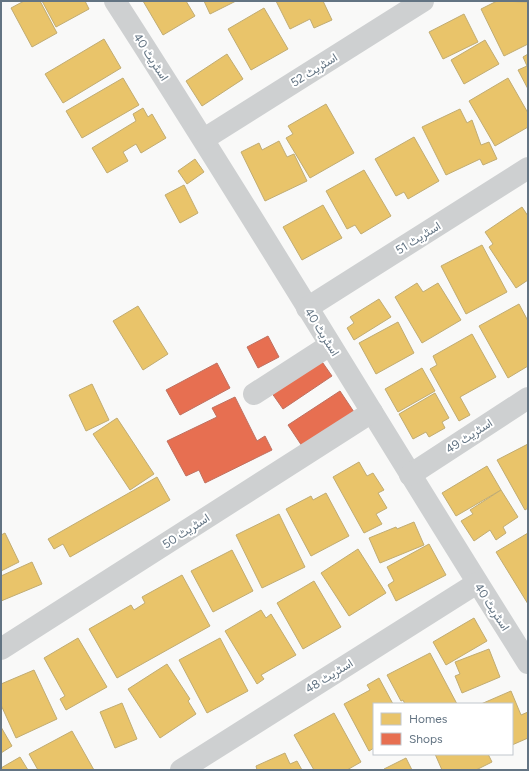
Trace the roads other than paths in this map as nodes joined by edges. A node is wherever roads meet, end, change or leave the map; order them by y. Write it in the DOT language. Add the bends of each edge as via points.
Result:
graph roads {
  1 [pos="115,1"];
  2 [pos="423,1"];
  3 [pos="204,139"];
  4 [pos="528,168"];
  5 [pos="307,308"];
  6 [pos="330,345"];
  7 [pos="254,394"];
  8 [pos="528,398"];
  9 [pos="372,412"];
  10 [pos="410,475"];
  11 [pos="477,583"];
  12 [pos="1,649"];
  13 [pos="527,659"];
  14 [pos="181,770"];
  1 -- 3 [label="street, اسٹریٹ 40"];
  2 -- 3 [label="street, اسٹریٹ 52"];
  3 -- 5 [label="street, اسٹریٹ 40"];
  4 -- 5 [label="street, اسٹریٹ 51"];
  5 -- 6 [label="street, اسٹریٹ 40"];
  6 -- 7 [label="street"];
  6 -- 9 [label="street, اسٹریٹ 40"];
  8 -- 10 [label="street, اسٹریٹ 49"];
  9 -- 10 [label="street, اسٹریٹ 40"];
  9 -- 12 [label="street, اسٹریٹ 50"];
  10 -- 11 [label="street, اسٹریٹ 40"];
  11 -- 13 [label="street, اسٹریٹ 40"];
  11 -- 14 [label="street, اسٹریٹ 48"];
}
